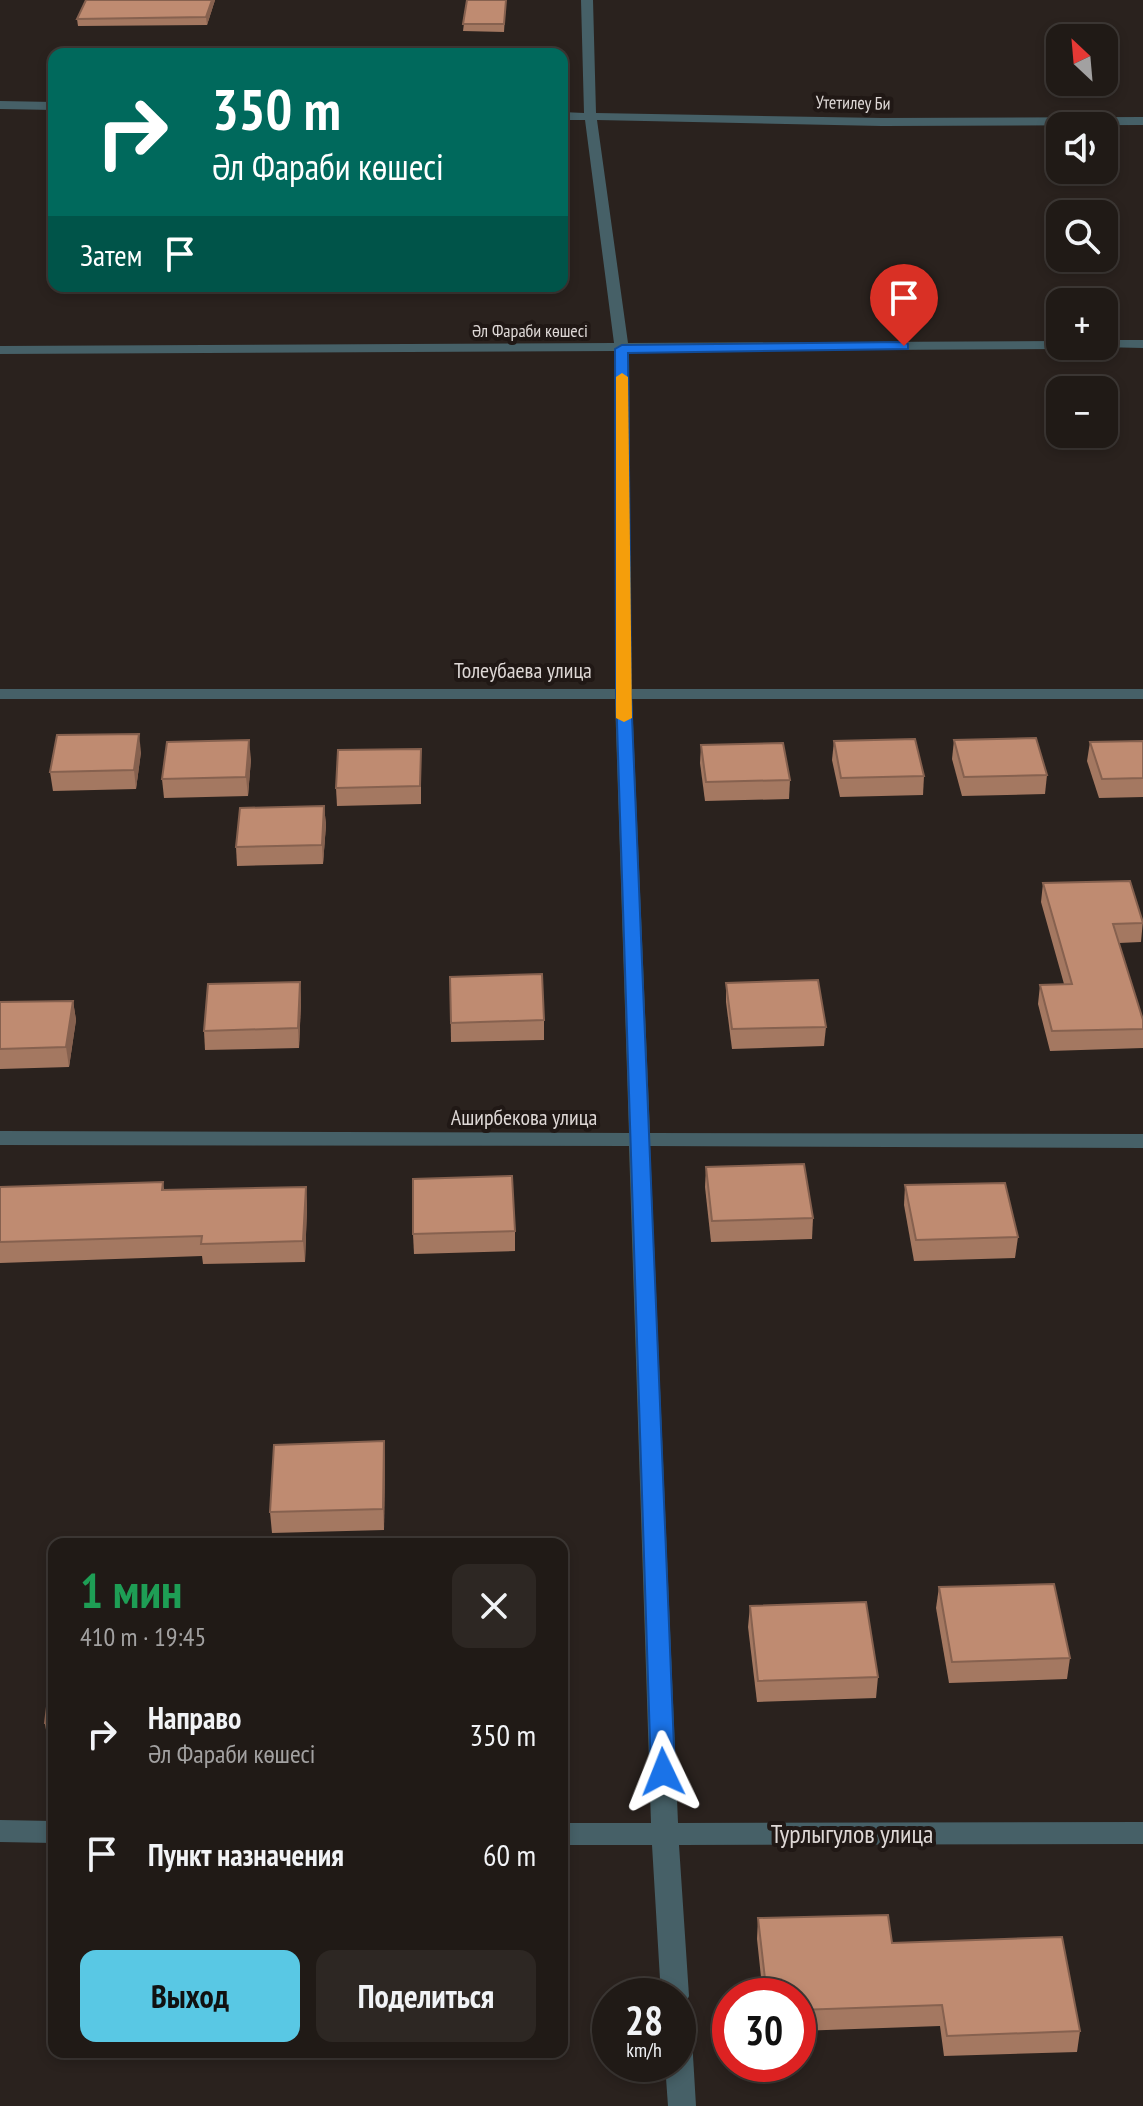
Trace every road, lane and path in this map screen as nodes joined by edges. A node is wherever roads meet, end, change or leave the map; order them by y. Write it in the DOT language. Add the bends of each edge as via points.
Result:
graph roads {
  1 [pos="587,0"];
  2 [pos="0,105"];
  3 [pos="48,106"];
  4 [pos="568,116"];
  5 [pos="590,116"];
  6 [pos="1143,121"];
  7 [pos="1118,344"];
  8 [pos="1143,344"];
  9 [pos="1046,345"];
  10 [pos="622,349"];
  11 [pos="0,350"];
  12 [pos="623,692"];
  13 [pos="0,694"];
  14 [pos="1143,694"];
  15 [pos="0,1138"];
  16 [pos="1143,1141"];
  17 [pos="639,1142"];
  18 [pos="0,1831"];
  19 [pos="48,1832"];
  20 [pos="1143,1833"];
  21 [pos="568,1834"];
  22 [pos="665,1835"];
  23 [pos="674,1978"];
  24 [pos="681,2082"];
  25 [pos="682,2106"];
  1 -- 5 [label="street"];
  2 -- 3 [label="street"];
  4 -- 5 [label="street, Утетилеу Би"];
  5 -- 6 [label="street, Утетилеу Би"];
  5 -- 10 [label="street"];
  7 -- 8 [label="street"];
  9 -- 10 [label="street, Әл Фараби көшесі"];
  10 -- 11 [label="street, Әл Фараби көшесі"];
  10 -- 12 [label="street"];
  12 -- 13 [label="street, Толеубаева улица"];
  12 -- 14 [label="street, Толеубаева улица"];
  12 -- 17 [label="street"];
  15 -- 17 [label="street, Аширбекова улица"];
  16 -- 17 [label="street, Аширбекова улица"];
  17 -- 22 [label="street"];
  18 -- 19 [label="street"];
  20 -- 22 [label="street, Турлыгулов улица"];
  21 -- 22 [label="street, Турлыгулов улица"];
  22 -- 23 [label="street"];
  24 -- 25 [label="street"];
}
